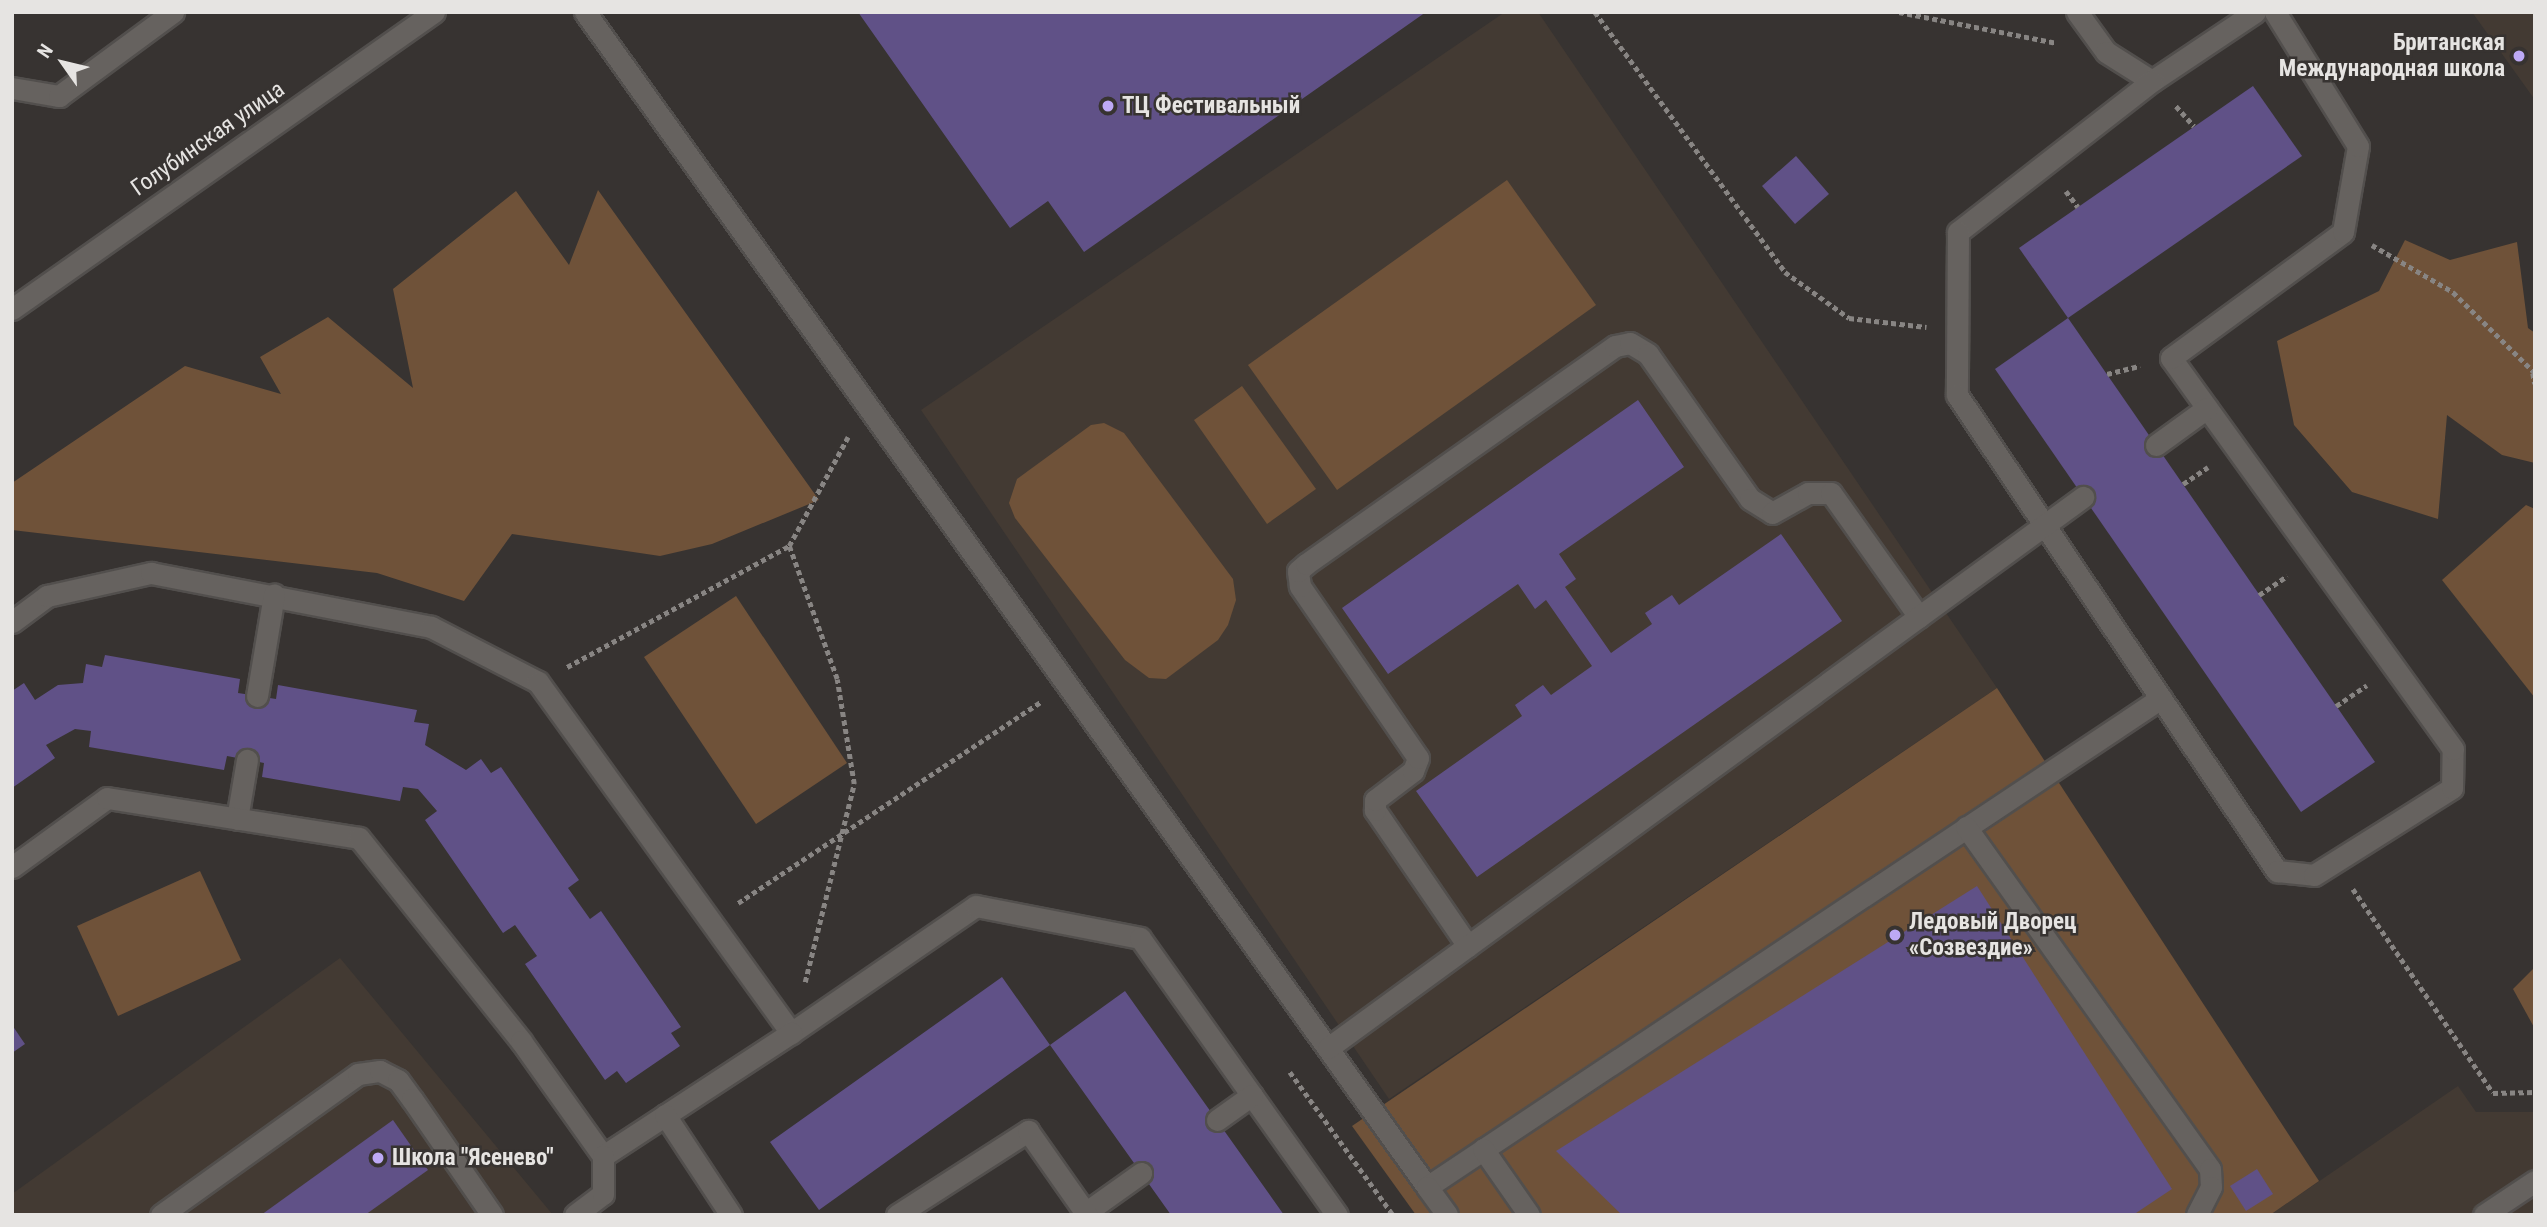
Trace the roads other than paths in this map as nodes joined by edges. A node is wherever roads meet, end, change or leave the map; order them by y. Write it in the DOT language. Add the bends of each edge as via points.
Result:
graph roads {
  1 [pos="173,12"];
  2 [pos="434,12"];
  3 [pos="585,12"];
  4 [pos="2077,12"];
  5 [pos="2255,12"];
  6 [pos="2275,12"];
  7 [pos="2152,81"];
  8 [pos="12,88"];
  9 [pos="12,309"];
  10 [pos="2207,408"];
  11 [pos="2156,445"];
  12 [pos="2083,497"];
  13 [pos="2045,525"];
  14 [pos="274,594"];
  15 [pos="1919,617"];
  16 [pos="12,622"];
  17 [pos="257,696"];
  18 [pos="2161,698"];
  19 [pos="247,760"];
  20 [pos="237,819"];
  21 [pos="1965,827"];
  22 [pos="12,867"];
  23 [pos="1468,946"];
  24 [pos="791,1033"];
  25 [pos="1328,1048"];
  26 [pos="1252,1096"];
  27 [pos="665,1115"];
  28 [pos="1217,1120"];
  29 [pos="1483,1149"];
  30 [pos="603,1156"];
  31 [pos="1141,1173"];
  32 [pos="2535,1181"];
  33 [pos="1427,1187"];
  34 [pos="1086,1214"];
  35 [pos="161,1215"];
  36 [pos="492,1215"];
  37 [pos="575,1215"];
  38 [pos="731,1215"];
  39 [pos="897,1215"];
  40 [pos="1337,1215"];
  41 [pos="1447,1215"];
  42 [pos="1530,1215"];
  43 [pos="2197,1215"];
  44 [pos="2484,1215"];
  1 -- 8 [label="street" via="59,96"];
  2 -- 9 [label="street, Голубинская улица"];
  3 -- 25 [label="street"];
  4 -- 7 [label="street" via="2106,52"];
  5 -- 7 [label="street"];
  6 -- 10 [label="street" via="2358,146 2346,219 2343,232 2171,358"];
  7 -- 13 [label="street" via="1958,232 1957,395"];
  10 -- 11 [label="street"];
  10 -- 18 [label="street" via="2453,749 2452,788 2314,875 2277,870"];
  12 -- 13 [label="street"];
  13 -- 15 [label="street"];
  13 -- 18 [label="street"];
  14 -- 16 [label="street" via="151,573 47,596"];
  14 -- 17 [label="street"];
  14 -- 24 [label="street" via="431,627 538,682"];
  15 -- 23 [label="street"];
  15 -- 23 [label="street" via="1831,493 1808,493 1772,513 1750,499 1648,354 1630,343 1615,346 1306,564 1298,571 1300,586 1418,758 1413,771 1376,800 1375,810"];
  18 -- 21 [label="street"];
  19 -- 20 [label="street"];
  20 -- 22 [label="street" via="107,798"];
  20 -- 30 [label="street" via="359,838 521,1041"];
  21 -- 29 [label="street"];
  21 -- 43 [label="street" via="2210,1169 2211,1187"];
  23 -- 25 [label="street"];
  24 -- 26 [label="street" via="976,906 1140,938"];
  24 -- 27 [label="street"];
  25 -- 33 [label="street"];
  26 -- 28 [label="street"];
  26 -- 40 [label="street"];
  27 -- 30 [label="street"];
  27 -- 38 [label="street"];
  29 -- 33 [label="street"];
  29 -- 42 [label="street"];
  30 -- 37 [label="street" via="603,1195"];
  31 -- 34 [label="street"];
  32 -- 44 [label="street"];
  33 -- 41 [label="street"];
  34 -- 39 [label="street" via="1028,1131"];
  35 -- 36 [label="street" via="358,1074 380,1071 405,1090"];
}
